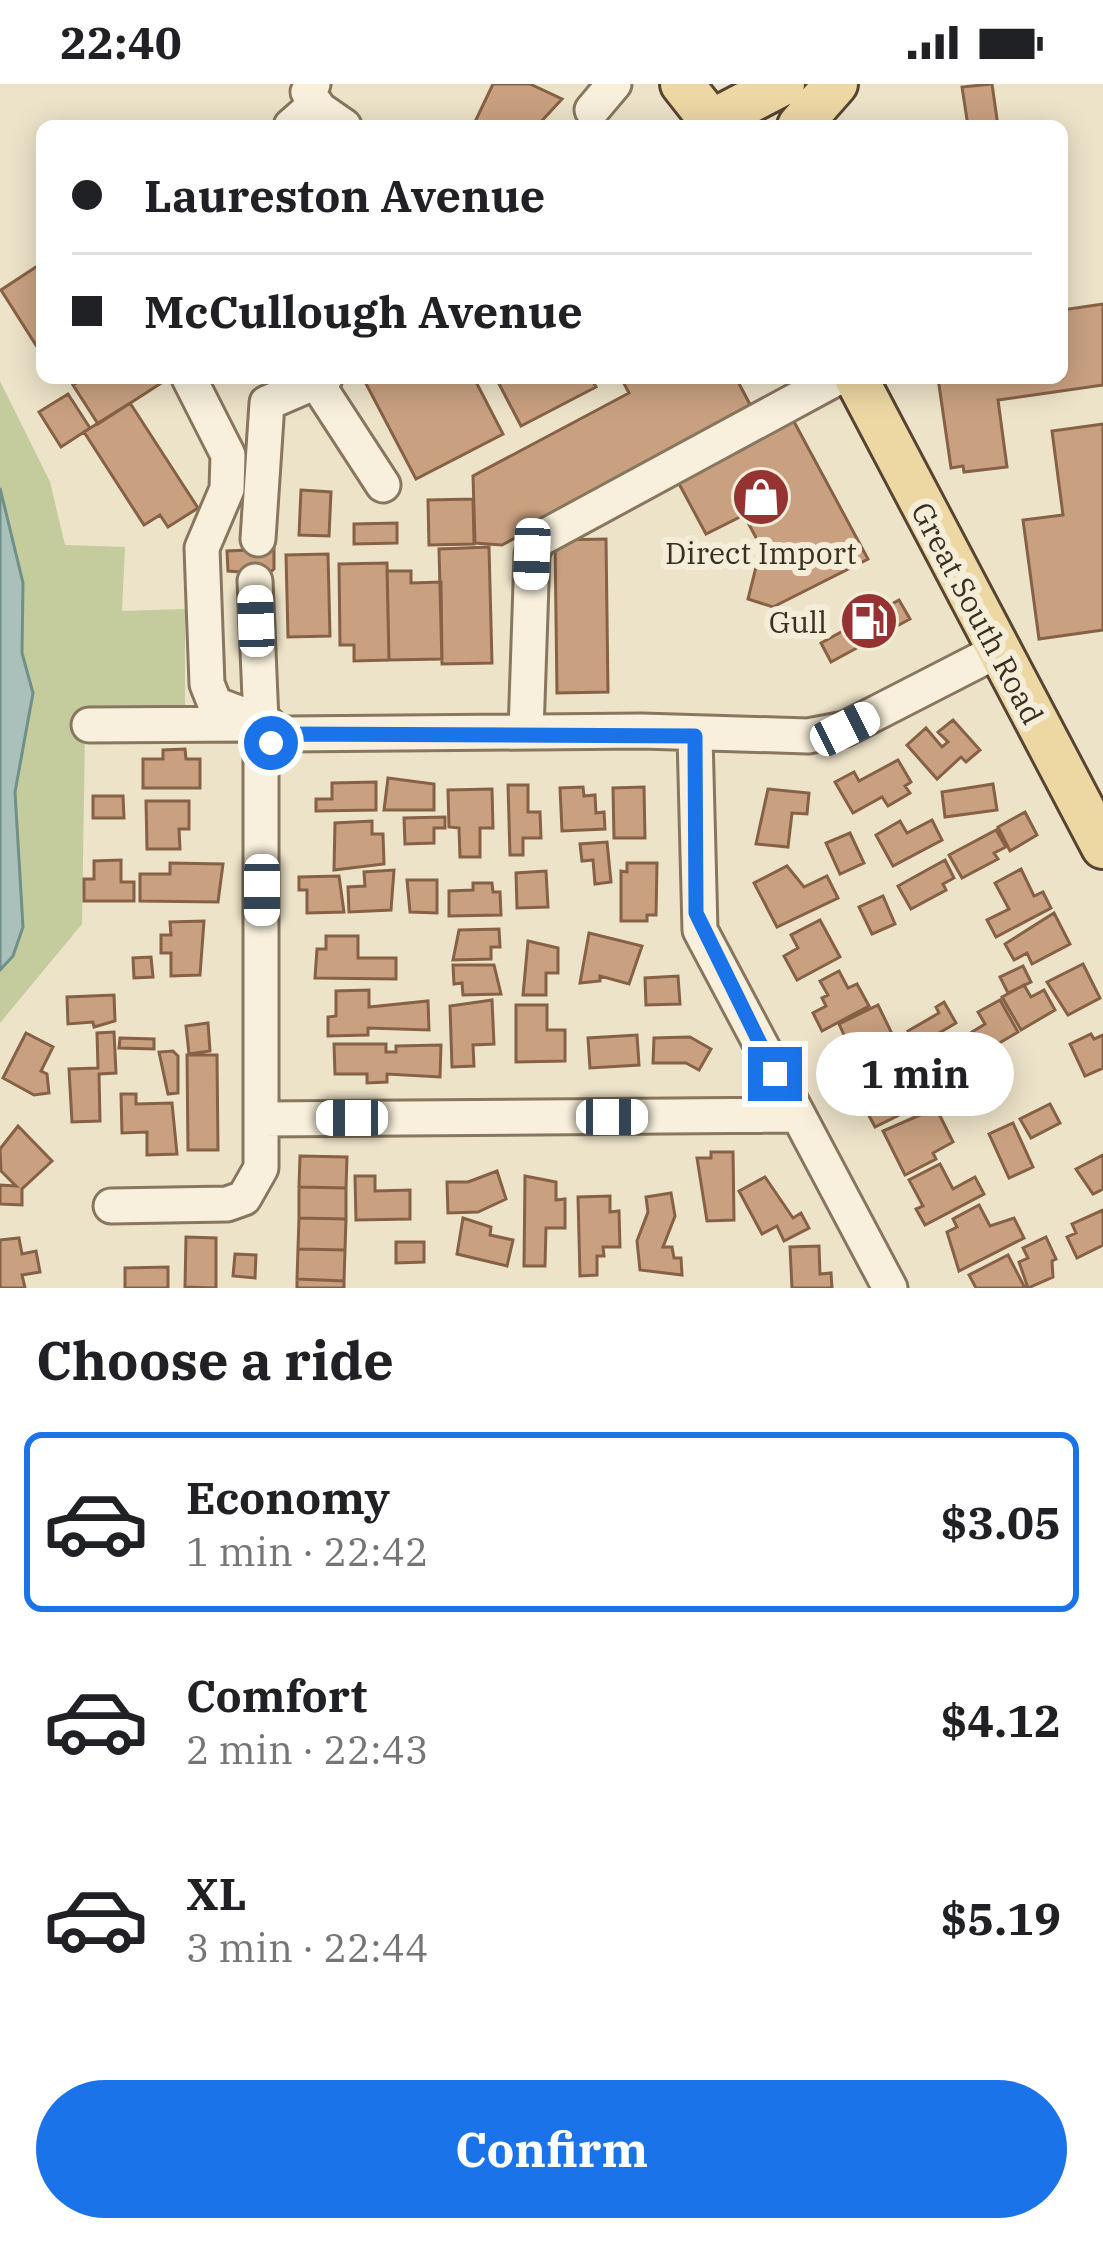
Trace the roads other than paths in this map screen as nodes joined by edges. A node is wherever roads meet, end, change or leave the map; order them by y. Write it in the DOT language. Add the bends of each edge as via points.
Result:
graph roads {
  1 [pos="614,84"];
  2 [pos="682,84"];
  3 [pos="783,84"];
  4 [pos="836,84"];
  5 [pos="306,105"];
  6 [pos="592,110"];
  7 [pos="333,120"];
  8 [pos="711,120"];
  9 [pos="721,120"];
  10 [pos="804,120"];
  11 [pos="192,384"];
  12 [pos="322,384"];
  13 [pos="826,384"];
  14 [pos="859,384"];
  15 [pos="277,388"];
  16 [pos="383,485"];
  17 [pos="258,539"];
  18 [pos="255,581"];
  19 [pos="997,651"];
  20 [pos="89,725"];
  21 [pos="271,729"];
  22 [pos="526,732"];
  23 [pos="695,736"];
  24 [pos="1103,847"];
  25 [pos="796,1115"];
  26 [pos="263,1119"];
  27 [pos="112,1206"];
  28 [pos="890,1288"];
  1 -- 6 [label="street"];
  2 -- 8 [label="main road"];
  3 -- 9 [label="main road"];
  4 -- 10 [label="main road"];
  5 -- 7 [label="street"];
  11 -- 21 [label="street" via="228,455 227,489 202,548 207,685 214,704"];
  12 -- 16 [label="street"];
  13 -- 22 [label="street" via="538,540"];
  14 -- 19 [label="main road, Great South Road"];
  15 -- 17 [label="street" via="262,417"];
  18 -- 21 [label="street"];
  19 -- 23 [label="street" via="845,729"];
  19 -- 24 [label="main road, Great South Road"];
  20 -- 21 [label="street"];
  21 -- 22 [label="street"];
  21 -- 26 [label="street" via="261,754"];
  22 -- 23 [label="street"];
  23 -- 25 [label="street" via="700,930"];
  25 -- 26 [label="street"];
  25 -- 28 [label="street"];
  26 -- 27 [label="street" via="262,1168 244,1198"];
}
